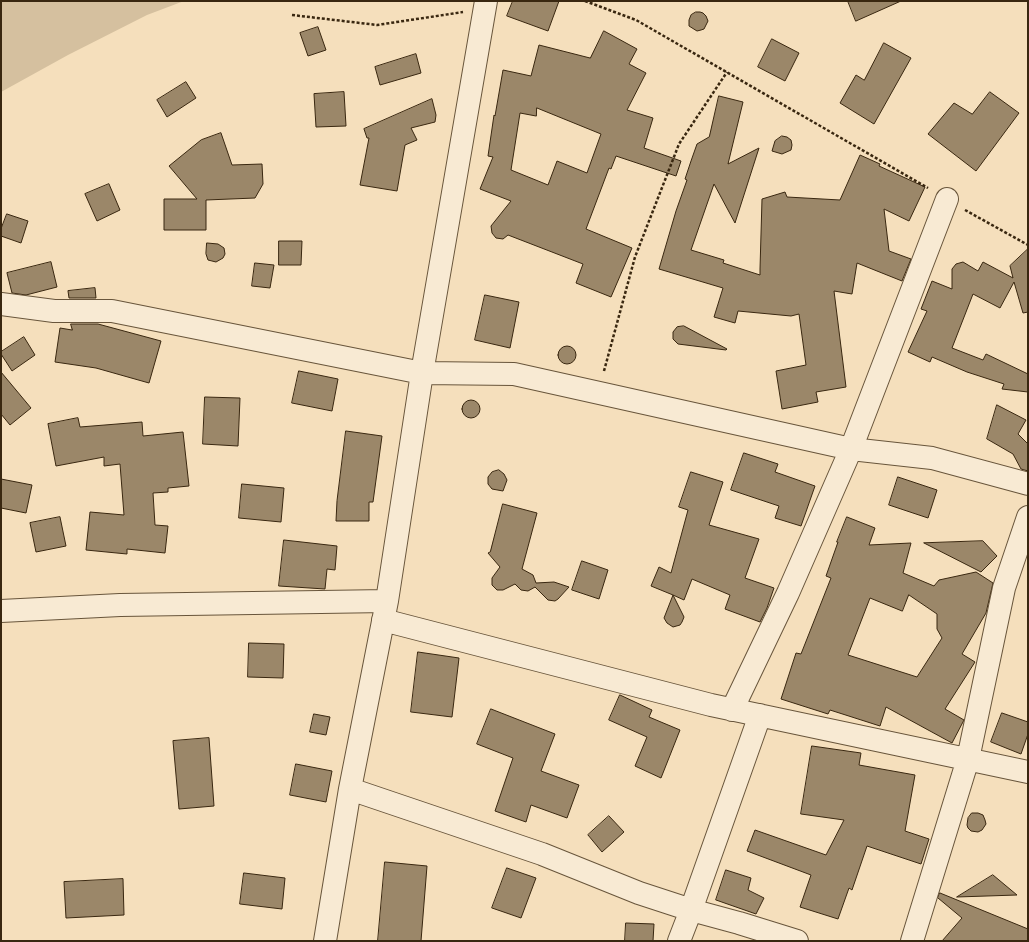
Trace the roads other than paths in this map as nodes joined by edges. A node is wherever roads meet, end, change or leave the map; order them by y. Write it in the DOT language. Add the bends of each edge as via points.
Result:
graph roads {
  1 [pos="486,5"];
  2 [pos="947,199"];
  3 [pos="1,304"];
  4 [pos="422,374"];
  5 [pos="851,449"];
  6 [pos="1028,484"];
  7 [pos="1028,517"];
  8 [pos="1,611"];
  9 [pos="385,611"];
  10 [pos="732,710"];
  11 [pos="760,716"];
  12 [pos="968,759"];
  13 [pos="1028,772"];
  14 [pos="350,789"];
  15 [pos="691,910"];
  16 [pos="325,941"];
  17 [pos="679,941"];
  18 [pos="796,941"];
  19 [pos="912,941"];
  1 -- 4 [label="street"];
  2 -- 5 [label="street"];
  3 -- 4 [label="street" via="54,311 112,311"];
  4 -- 5 [label="street" via="514,374"];
  4 -- 9 [label="street"];
  5 -- 6 [label="street" via="932,458"];
  5 -- 10 [label="street" via="788,594"];
  7 -- 12 [label="street" via="1004,588"];
  8 -- 9 [label="street" via="120,605"];
  9 -- 10 [label="street"];
  9 -- 14 [label="street"];
  10 -- 11 [label="street"];
  11 -- 12 [label="street"];
  11 -- 15 [label="street"];
  12 -- 13 [label="street"];
  12 -- 19 [label="street"];
  14 -- 15 [label="street" via="542,854 639,893"];
  14 -- 16 [label="street"];
  15 -- 17 [label="street"];
  15 -- 18 [label="street"];
}
